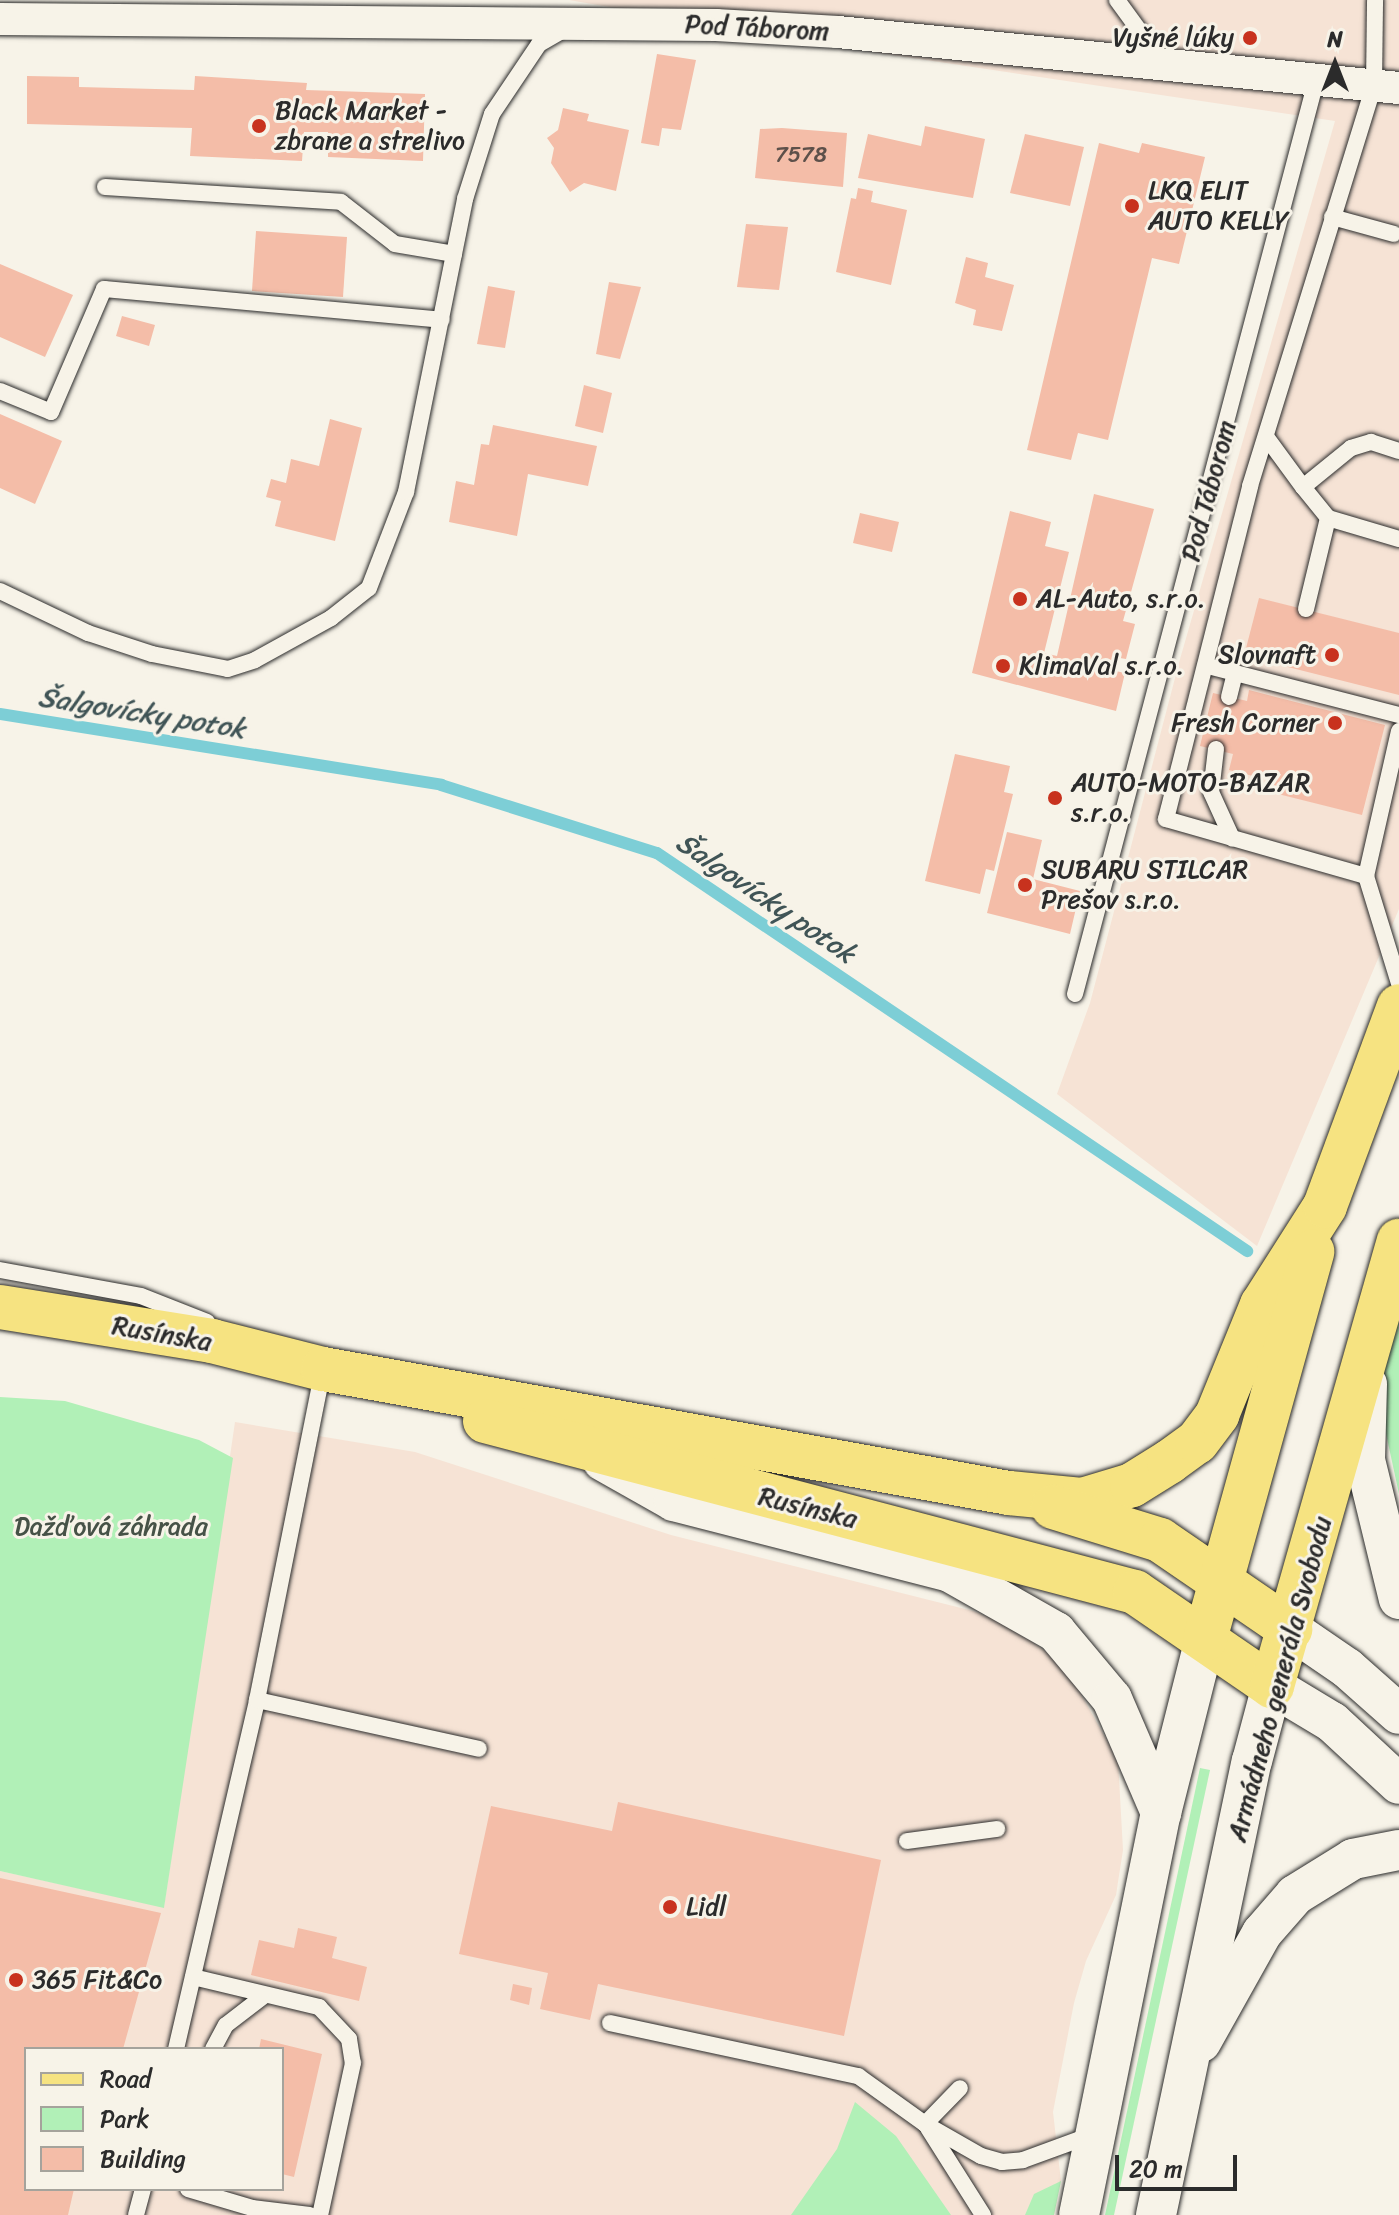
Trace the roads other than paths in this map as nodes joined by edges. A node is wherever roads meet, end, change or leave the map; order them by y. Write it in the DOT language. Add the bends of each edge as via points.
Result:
graph roads {
  1 [pos="1117,0"];
  2 [pos="1375,0"];
  3 [pos="206,10"];
  4 [pos="0,19"];
  5 [pos="578,21"];
  6 [pos="1165,66"];
  7 [pos="1316,81"];
  8 [pos="1386,87"];
  9 [pos="105,187"];
  10 [pos="1332,217"];
  11 [pos="1397,236"];
  12 [pos="454,254"];
  13 [pos="442,320"];
  14 [pos="0,391"];
  15 [pos="1267,438"];
  16 [pos="1399,451"];
  17 [pos="1303,487"];
  18 [pos="1328,518"];
  19 [pos="1399,539"];
  20 [pos="0,591"];
  21 [pos="1306,609"];
  22 [pos="1208,666"];
  23 [pos="1291,669"];
  24 [pos="1235,673"];
  25 [pos="1287,686"];
  26 [pos="1229,697"];
  27 [pos="1399,715"];
  28 [pos="1399,731"];
  29 [pos="1216,749"];
  30 [pos="1232,838"];
  31 [pos="1366,876"];
  32 [pos="1399,983"];
  33 [pos="1075,994"];
  34 [pos="1399,1006"];
  35 [pos="1325,1206"];
  36 [pos="1399,1241"];
  37 [pos="0,1270"];
  38 [pos="0,1307"];
  39 [pos="1368,1344"];
  40 [pos="323,1369"];
  41 [pos="586,1451"];
  42 [pos="1009,1493"];
  43 [pos="1220,1581"];
  44 [pos="1399,1599"];
  45 [pos="1290,1629"];
  46 [pos="1205,1639"];
  47 [pos="1272,1686"];
  48 [pos="257,1700"];
  49 [pos="1399,1714"];
  50 [pos="479,1749"];
  51 [pos="1399,1784"];
  52 [pos="1161,1813"];
  53 [pos="997,1829"];
  54 [pos="907,1841"];
  55 [pos="1399,1850"];
  56 [pos="193,1977"];
  57 [pos="265,1995"];
  58 [pos="610,2023"];
  59 [pos="176,2047"];
  60 [pos="214,2047"];
  61 [pos="1186,2066"];
  62 [pos="960,2088"];
  63 [pos="925,2124"];
  64 [pos="1096,2133"];
  65 [pos="142,2191"];
  66 [pos="210,2192"];
  67 [pos="136,2215"];
  68 [pos="310,2215"];
  69 [pos="320,2215"];
  70 [pos="983,2215"];
  71 [pos="1079,2215"];
  72 [pos="1156,2215"];
  1 -- 6 [label="lane"];
  2 -- 8 [label="lane"];
  3 -- 4 [label="street, Pod Táborom"];
  3 -- 5 [label="street, Pod Táborom"];
  5 -- 6 [label="street, Pod Táborom" via="838,32"];
  5 -- 12 [label="lane" via="539,44 492,114"];
  6 -- 7 [label="street, Pod Táborom"];
  7 -- 8 [label="street, Pod Táborom"];
  7 -- 33 [label="lane, Pod Táborom"];
  8 -- 10 [label="lane"];
  9 -- 12 [label="lane" via="341,202 395,244"];
  10 -- 11 [label="lane"];
  10 -- 15 [label="lane"];
  12 -- 13 [label="lane"];
  13 -- 14 [label="lane" via="104,289 51,412"];
  13 -- 20 [label="lane" via="392,537 369,588 331,618 228,669 152,654 101,637"];
  15 -- 17 [label="lane"];
  15 -- 22 [label="lane" via="1250,486"];
  16 -- 17 [label="lane" via="1371,442 1351,448"];
  17 -- 18 [label="lane"];
  18 -- 19 [label="lane"];
  18 -- 21 [label="lane"];
  22 -- 24 [label="lane"];
  22 -- 30 [label="lane" via="1166,819"];
  23 -- 25 [label="lane"];
  24 -- 25 [label="lane"];
  24 -- 26 [label="lane"];
  25 -- 27 [label="lane"];
  28 -- 31 [label="lane"];
  29 -- 30 [label="lane" via="1211,792"];
  30 -- 31 [label="lane"];
  31 -- 32 [label="lane"];
  34 -- 35 [label="main road"];
  35 -- 42 [label="main road" via="1262,1305 1217,1415 1197,1442 1132,1485 1082,1500"];
  35 -- 43 [label="main road"];
  36 -- 39 [label="main road, Armádneho generála Svobodu"];
  37 -- 40 [label="lane" via="141,1296"];
  38 -- 40 [label="main road, Rusínska" via="212,1341"];
  39 -- 44 [label="street" via="1365,1460"];
  39 -- 45 [label="main road, Armádneho generála Svobodu"];
  40 -- 41 [label="main road, Rusínska"];
  40 -- 42 [label="main road, Rusínska"];
  40 -- 48 [label="lane"];
  41 -- 46 [label="main road, Rusínska" via="1135,1592"];
  41 -- 52 [label="street" via="674,1501 950,1572 1056,1632 1112,1699"];
  42 -- 43 [label="main road" via="1160,1540"];
  43 -- 45 [label="main road"];
  43 -- 46 [label="main road"];
  45 -- 47 [label="main road, Armádneho generála Svobodu"];
  45 -- 49 [label="street" via="1356,1674"];
  46 -- 47 [label="main road, Rusínska"];
  46 -- 52 [label="street"];
  47 -- 51 [label="street" via="1332,1722"];
  47 -- 61 [label="street, Armádneho generála Svobodu"];
  48 -- 50 [label="lane"];
  48 -- 56 [label="lane"];
  52 -- 64 [label="street"];
  53 -- 54 [label="lane"];
  55 -- 61 [label="street" via="1353,1859 1295,1895 1262,1933"];
  56 -- 57 [label="lane"];
  56 -- 59 [label="lane"];
  57 -- 60 [label="lane" via="226,2025"];
  57 -- 69 [label="lane" via="319,2007 341,2027 353,2052"];
  58 -- 63 [label="lane" via="858,2076"];
  61 -- 72 [label="street, Armádneho generála Svobodu"];
  62 -- 63 [label="lane"];
  63 -- 64 [label="lane" via="1002,2162 1023,2160"];
  63 -- 70 [label="lane"];
  64 -- 71 [label="street"];
  65 -- 67 [label="lane"];
  66 -- 68 [label="lane" via="252,2208"];
}
